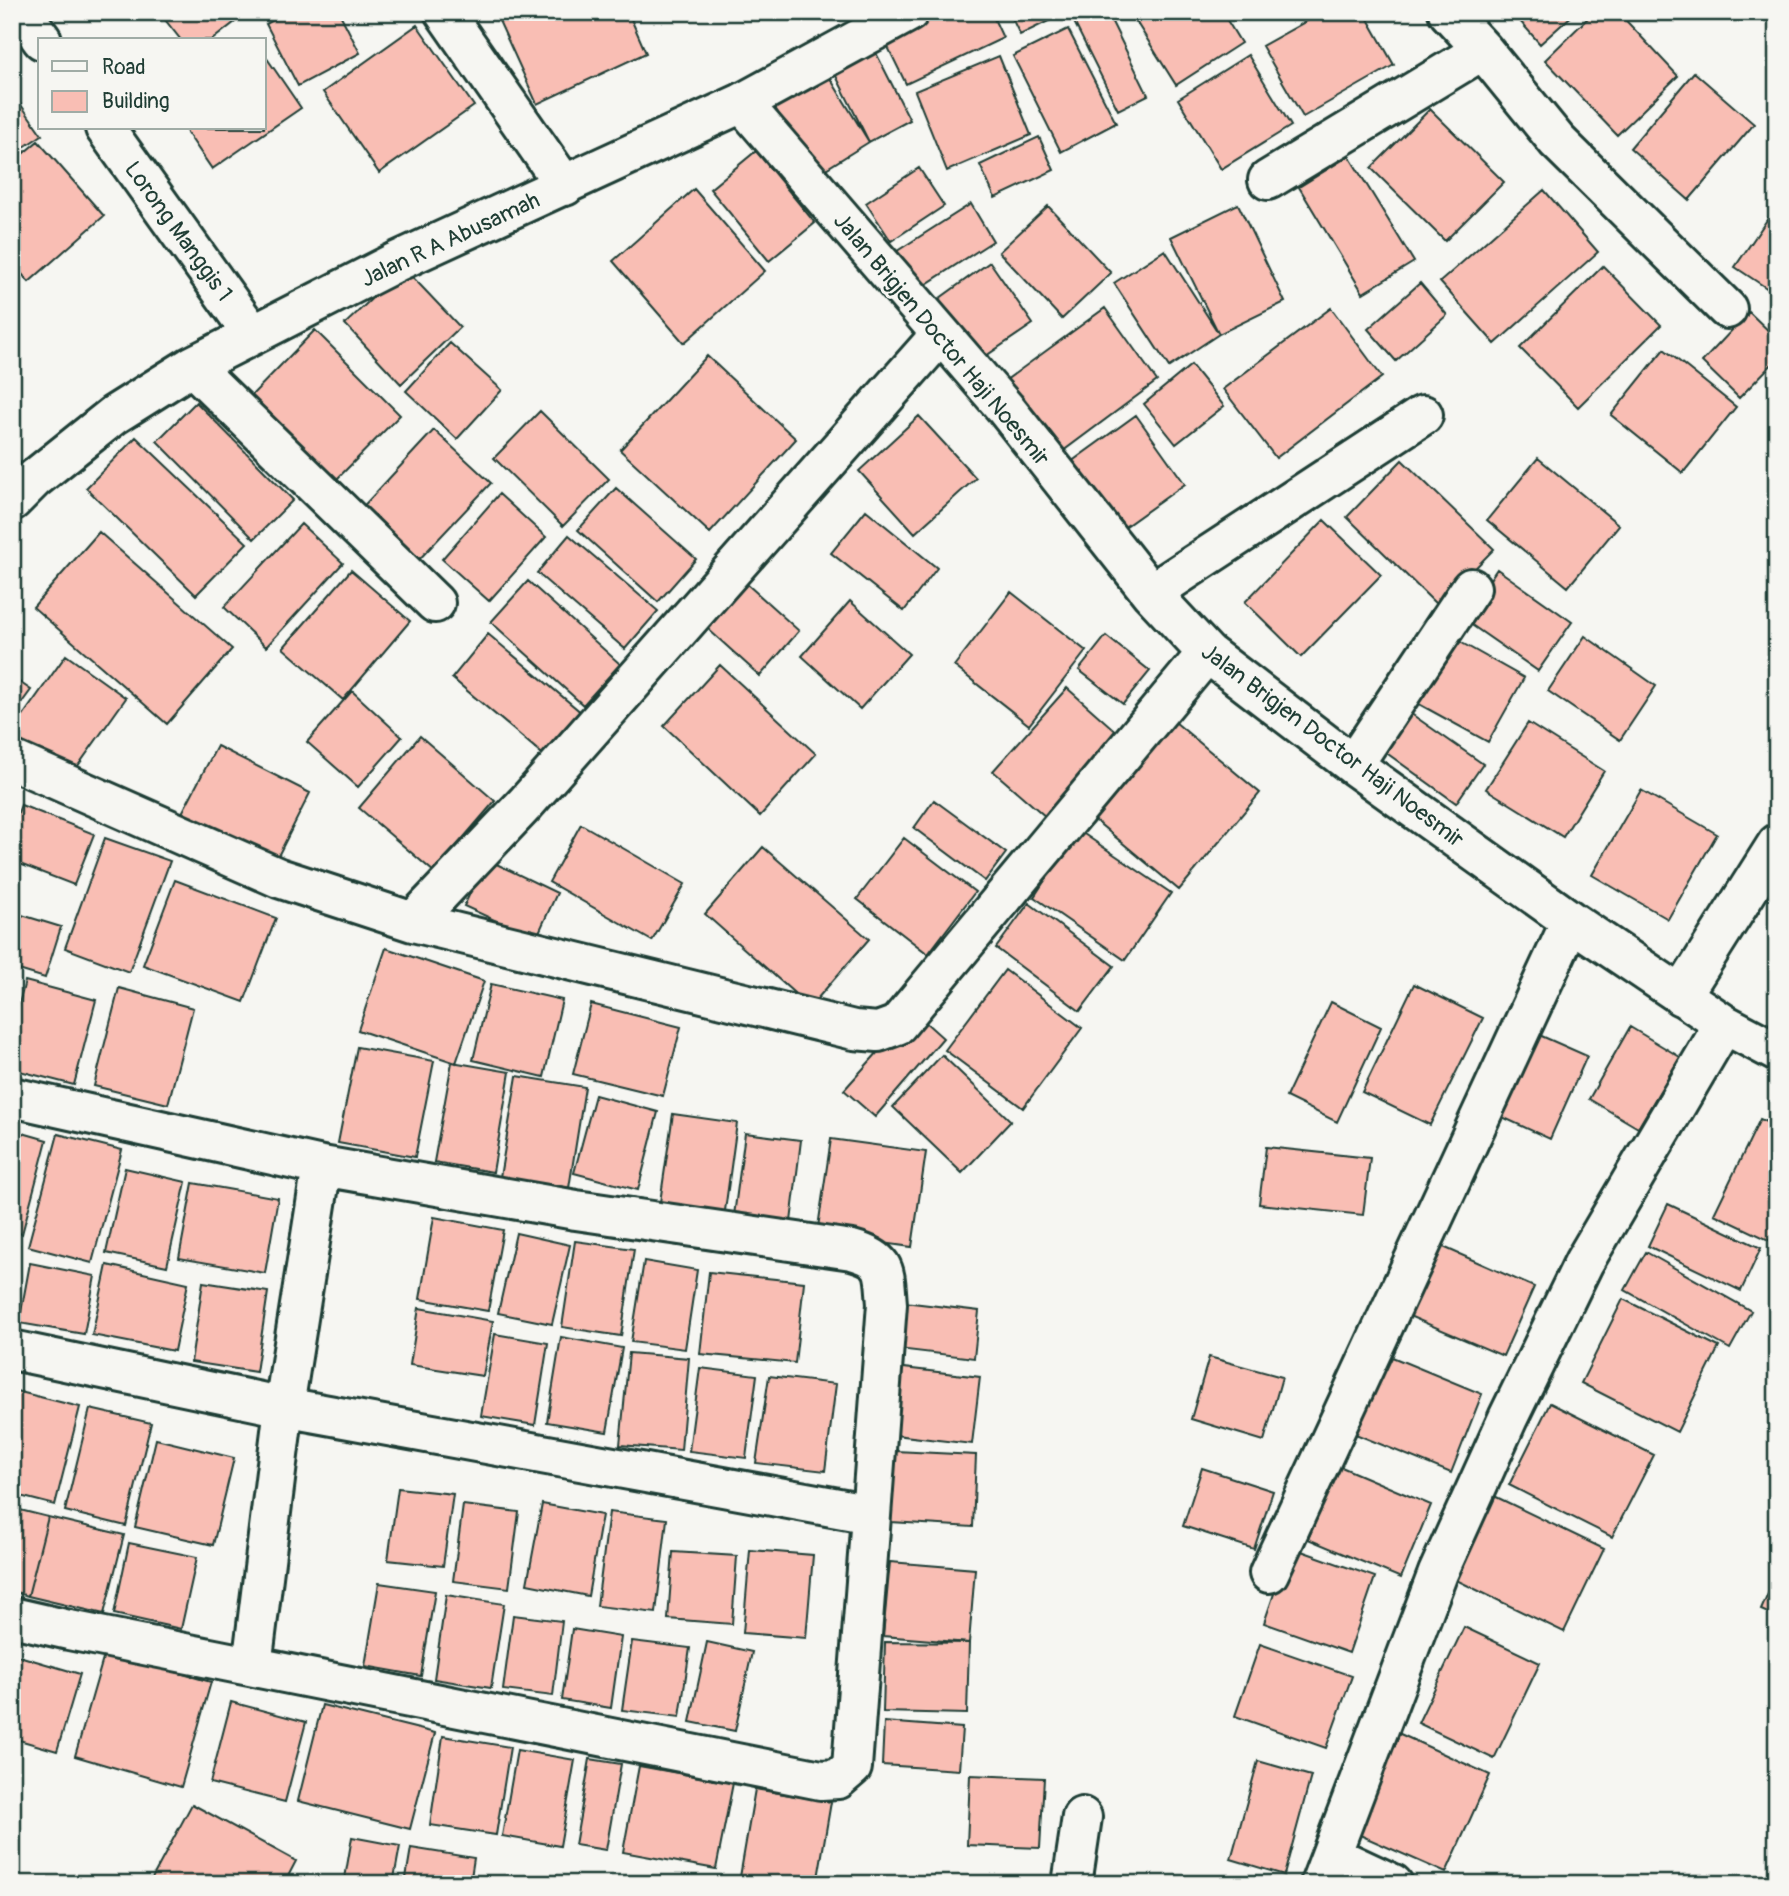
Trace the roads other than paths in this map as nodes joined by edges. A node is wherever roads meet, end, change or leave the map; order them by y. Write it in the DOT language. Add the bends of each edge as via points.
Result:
graph roads {
  1 [pos="22,12"];
  2 [pos="444,12"];
  3 [pos="909,12"];
  4 [pos="1448,12"];
  5 [pos="41,38"];
  6 [pos="1482,50"];
  7 [pos="742,103"];
  8 [pos="106,130"];
  9 [pos="1268,180"];
  10 [pos="565,186"];
  11 [pos="1727,309"];
  12 [pos="253,335"];
  13 [pos="940,335"];
  14 [pos="192,366"];
  15 [pos="1423,415"];
  16 [pos="12,500"];
  17 [pos="1471,588"];
  18 [pos="1151,593"];
  19 [pos="435,603"];
  20 [pos="1207,653"];
  21 [pos="12,760"];
  22 [pos="1353,765"];
  23 [pos="1777,844"];
  24 [pos="1571,921"];
  25 [pos="413,922"];
  26 [pos="1681,996"];
  27 [pos="1724,1024"];
  28 [pos="1777,1052"];
  29 [pos="12,1097"];
  30 [pos="322,1166"];
  31 [pos="12,1350"];
  32 [pos="284,1407"];
  33 [pos="871,1514"];
  34 [pos="1269,1573"];
  35 [pos="12,1617"];
  36 [pos="252,1666"];
  37 [pos="1082,1817"];
  38 [pos="1325,1870"];
  39 [pos="1072,1884"];
  40 [pos="1393,1884"];
  1 -- 5 [label="street"];
  2 -- 10 [label="street"];
  3 -- 7 [label="street, Jalan R A Abusamah"];
  4 -- 6 [label="street"];
  6 -- 9 [label="street"];
  6 -- 11 [label="street" via="1557,141"];
  7 -- 10 [label="street, Jalan R A Abusamah"];
  7 -- 13 [label="street, Jalan Brigjen Doctor Haji Noesmir"];
  8 -- 12 [label="street, Lorong Manggis 1"];
  10 -- 12 [label="street, Jalan R A Abusamah" via="396,261"];
  12 -- 14 [label="street, Jalan R A Abusamah"];
  13 -- 18 [label="street, Jalan Brigjen Doctor Haji Noesmir" via="1005,408"];
  13 -- 25 [label="street" via="526,803"];
  14 -- 16 [label="street, Jalan R A Abusamah" via="114,415"];
  14 -- 19 [label="street"];
  15 -- 18 [label="street"];
  17 -- 22 [label="street"];
  18 -- 20 [label="street, Jalan Brigjen Doctor Haji Noesmir"];
  20 -- 22 [label="street, Jalan Brigjen Doctor Haji Noesmir"];
  20 -- 25 [label="street" via="897,1025 878,1032 854,1030"];
  21 -- 25 [label="street" via="279,878"];
  22 -- 24 [label="street, Jalan Brigjen Doctor Haji Noesmir"];
  23 -- 26 [label="street"];
  24 -- 26 [label="street, Jalan Brigjen Doctor Haji Noesmir"];
  24 -- 34 [label="street"];
  26 -- 27 [label="street, Jalan Brigjen Doctor Haji Noesmir"];
  27 -- 28 [label="street, Jalan Brigjen Doctor Haji Noesmir"];
  27 -- 38 [label="street" via="1584,1262 1508,1418 1438,1573"];
  29 -- 30 [label="street"];
  30 -- 32 [label="street"];
  30 -- 33 [label="street" via="872,1256 884,1270 887,1304"];
  31 -- 32 [label="street"];
  32 -- 33 [label="street"];
  32 -- 36 [label="street"];
  33 -- 36 [label="street" via="852,1768 838,1779 821,1780"];
  35 -- 36 [label="street"];
  37 -- 39 [label="street"];
  38 -- 40 [label="street"];
}
